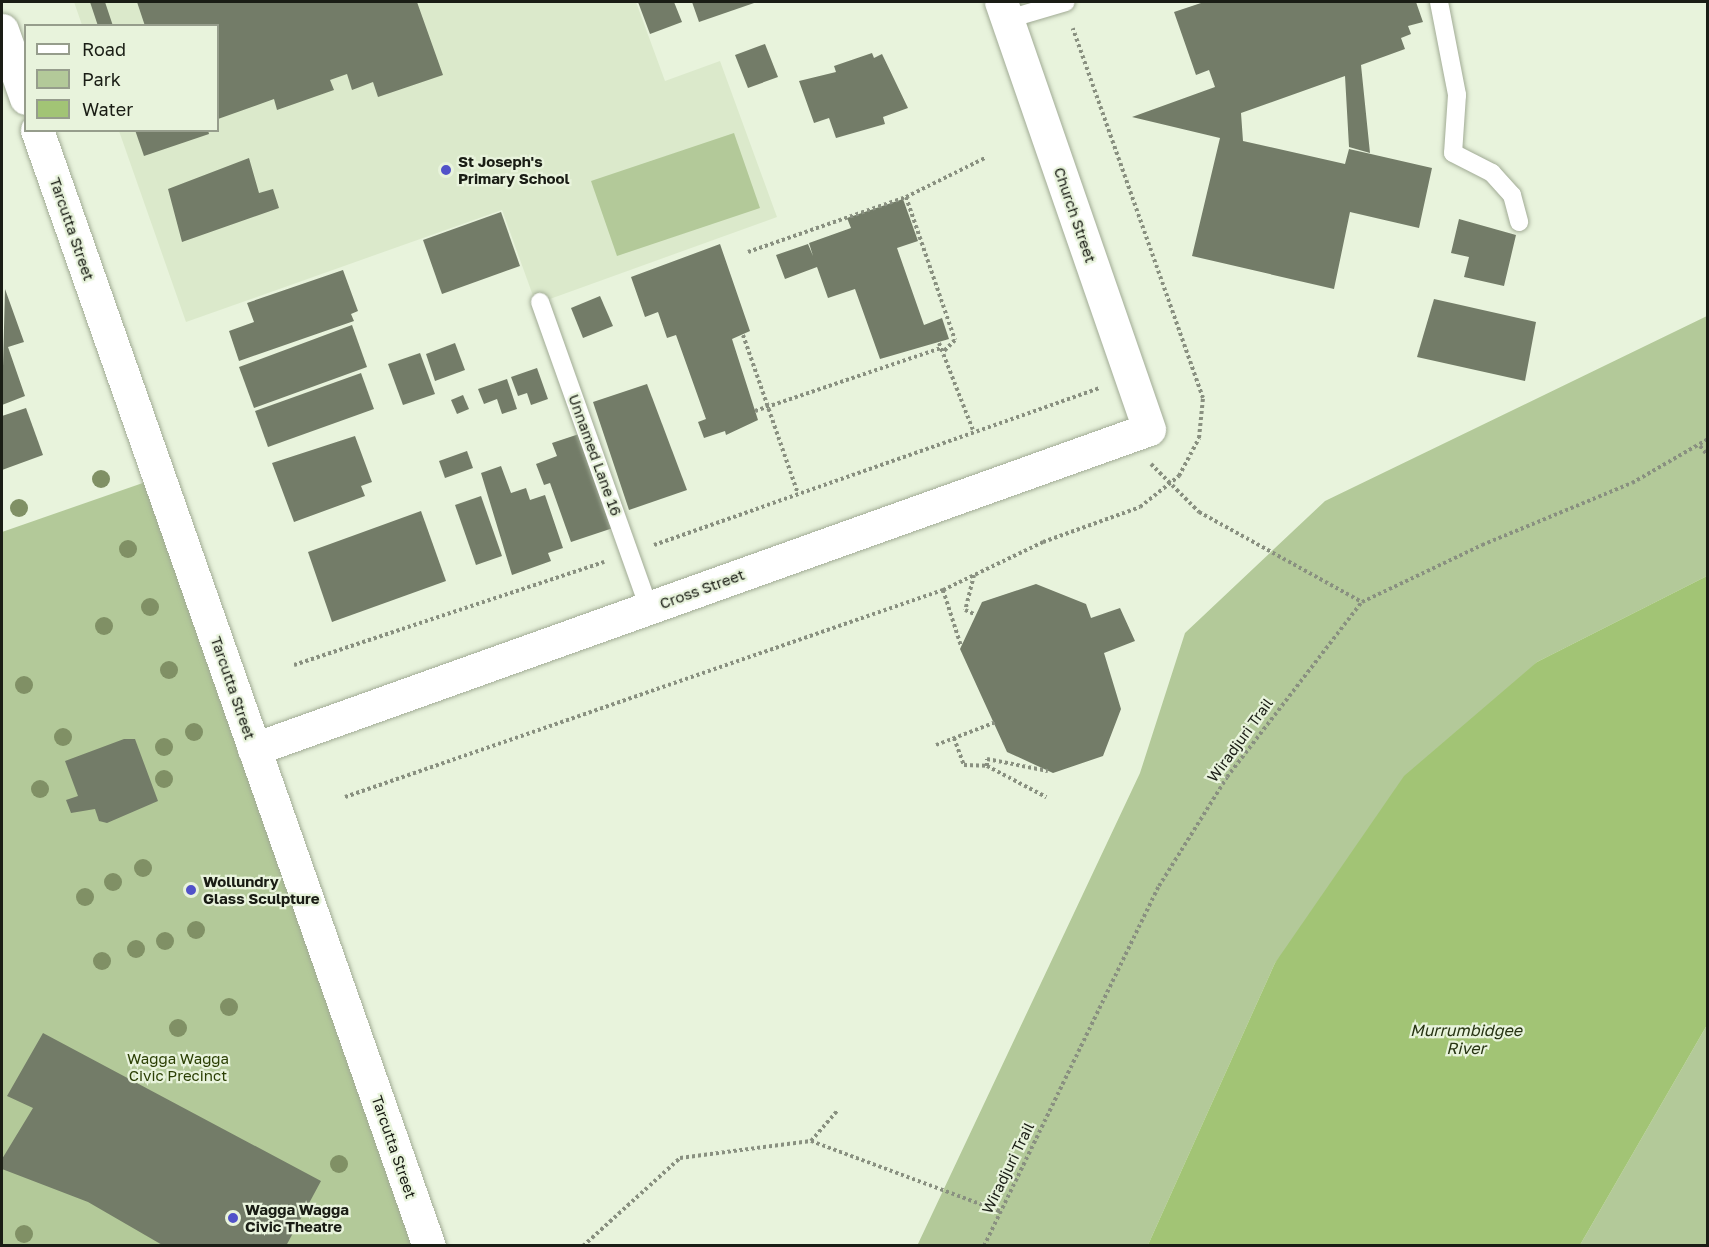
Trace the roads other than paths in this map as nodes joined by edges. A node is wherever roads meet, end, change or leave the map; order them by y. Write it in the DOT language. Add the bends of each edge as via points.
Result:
graph roads {
  1 [pos="1066,2"];
  2 [pos="1439,2"];
  3 [pos="1004,10"];
  4 [pos="2,30"];
  5 [pos="24,92"];
  6 [pos="38,132"];
  7 [pos="1519,222"];
  8 [pos="540,302"];
  9 [pos="1139,432"];
  10 [pos="650,608"];
  11 [pos="254,749"];
  12 [pos="429,1245"];
  1 -- 3 [label="lane"];
  2 -- 7 [label="lane" via="1457,95 1453,153 1492,172 1512,195"];
  3 -- 9 [label="street, Church Street" via="1132,377"];
  4 -- 5 [label="street"];
  6 -- 11 [label="street, Tarcutta Street"];
  8 -- 10 [label="lane, Unnamed Lane 16"];
  9 -- 10 [label="street, Cross Street"];
  10 -- 11 [label="street, Cross Street"];
  11 -- 12 [label="street, Tarcutta Street"];
}
